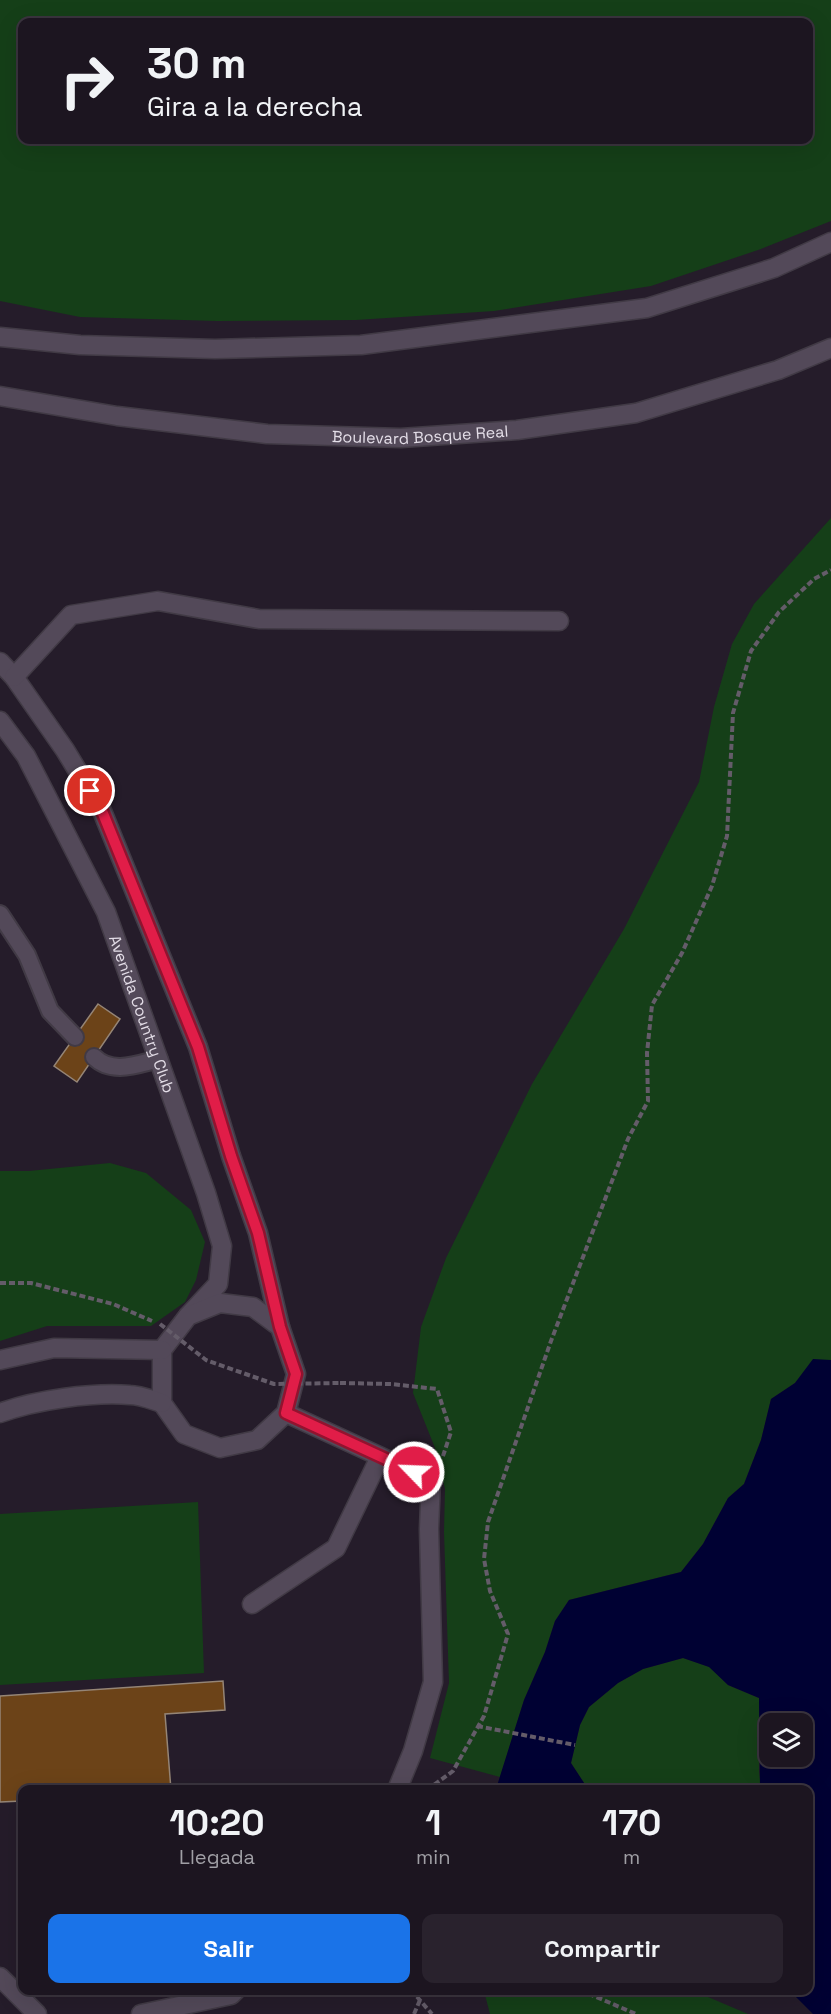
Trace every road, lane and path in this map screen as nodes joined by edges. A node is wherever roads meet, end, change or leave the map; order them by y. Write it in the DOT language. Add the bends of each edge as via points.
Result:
graph roads {
  1 [pos="831,242"];
  2 [pos="0,337"];
  3 [pos="831,348"];
  4 [pos="0,396"];
  5 [pos="831,570"];
  6 [pos="559,621"];
  7 [pos="0,662"];
  8 [pos="14,677"];
  9 [pos="0,721"];
  10 [pos="0,914"];
  11 [pos="75,1037"];
  12 [pos="94,1057"];
  13 [pos="159,1059"];
  14 [pos="0,1283"];
  15 [pos="189,1316"];
  16 [pos="280,1327"];
  17 [pos="162,1350"];
  18 [pos="0,1360"];
  19 [pos="162,1403"];
  20 [pos="0,1413"];
  21 [pos="286,1413"];
  22 [pos="380,1457"];
  23 [pos="440,1465"];
  24 [pos="252,1604"];
  25 [pos="479,1727"];
  26 [pos="575,1745"];
  27 [pos="399,1785"];
  28 [pos="434,1785"];
  29 [pos="0,1977"];
  30 [pos="231,1995"];
  31 [pos="416,1995"];
  32 [pos="592,1995"];
  33 [pos="420,2000"];
  34 [pos="37,2014"];
  35 [pos="141,2014"];
  36 [pos="414,2014"];
  37 [pos="432,2014"];
  38 [pos="636,2014"];
  1 -- 2 [label="street" via="774,268 647,308 361,345 215,349 80,345"];
  3 -- 4 [label="street, Boulevard Bosque Real" via="778,370 636,413 517,430 401,438 267,434 117,416"];
  5 -- 25 [label="path" via="814,579 779,612 751,651 733,713 728,837 682,953 652,1005 648,1101 628,1139 551,1341 488,1522 484,1559 490,1591 508,1634"];
  6 -- 8 [label="street" via="260,619 158,601 72,615"];
  7 -- 8 [label="street, Avenida Country Club"];
  8 -- 16 [label="street, Avenida Country Club" via="102,811 198,1047 258,1233"];
  9 -- 13 [label="street, Avenida Country Club" via="26,756 106,912"];
  10 -- 11 [label="lane" via="27,955 51,1011"];
  12 -- 13 [label="lane" via="117,1068"];
  13 -- 15 [label="street, Avenida Country Club" via="222,1246 218,1284"];
  14 -- 23 [label="path, bridge" via="31,1284 113,1304 160,1324 206,1360 274,1384 391,1384 436,1389 452,1432"];
  15 -- 16 [label="street" via="220,1303 253,1307"];
  15 -- 17 [label="street"];
  16 -- 21 [label="street" via="296,1374"];
  17 -- 18 [label="street" via="54,1348"];
  17 -- 19 [label="street"];
  19 -- 20 [label="street" via="131,1395 69,1398"];
  19 -- 21 [label="street" via="184,1434 220,1448 257,1440"];
  21 -- 22 [label="street"];
  22 -- 24 [label="street" via="336,1548"];
  22 -- 27 [label="street" via="431,1480 433,1682"];
  25 -- 26 [label="path"];
  25 -- 28 [label="path" via="453,1771"];
  29 -- 34 [label="street"];
  30 -- 35 [label="street"];
  31 -- 33 [label="path"];
  32 -- 38 [label="path"];
  33 -- 36 [label="path"];
  33 -- 37 [label="path"];
}
